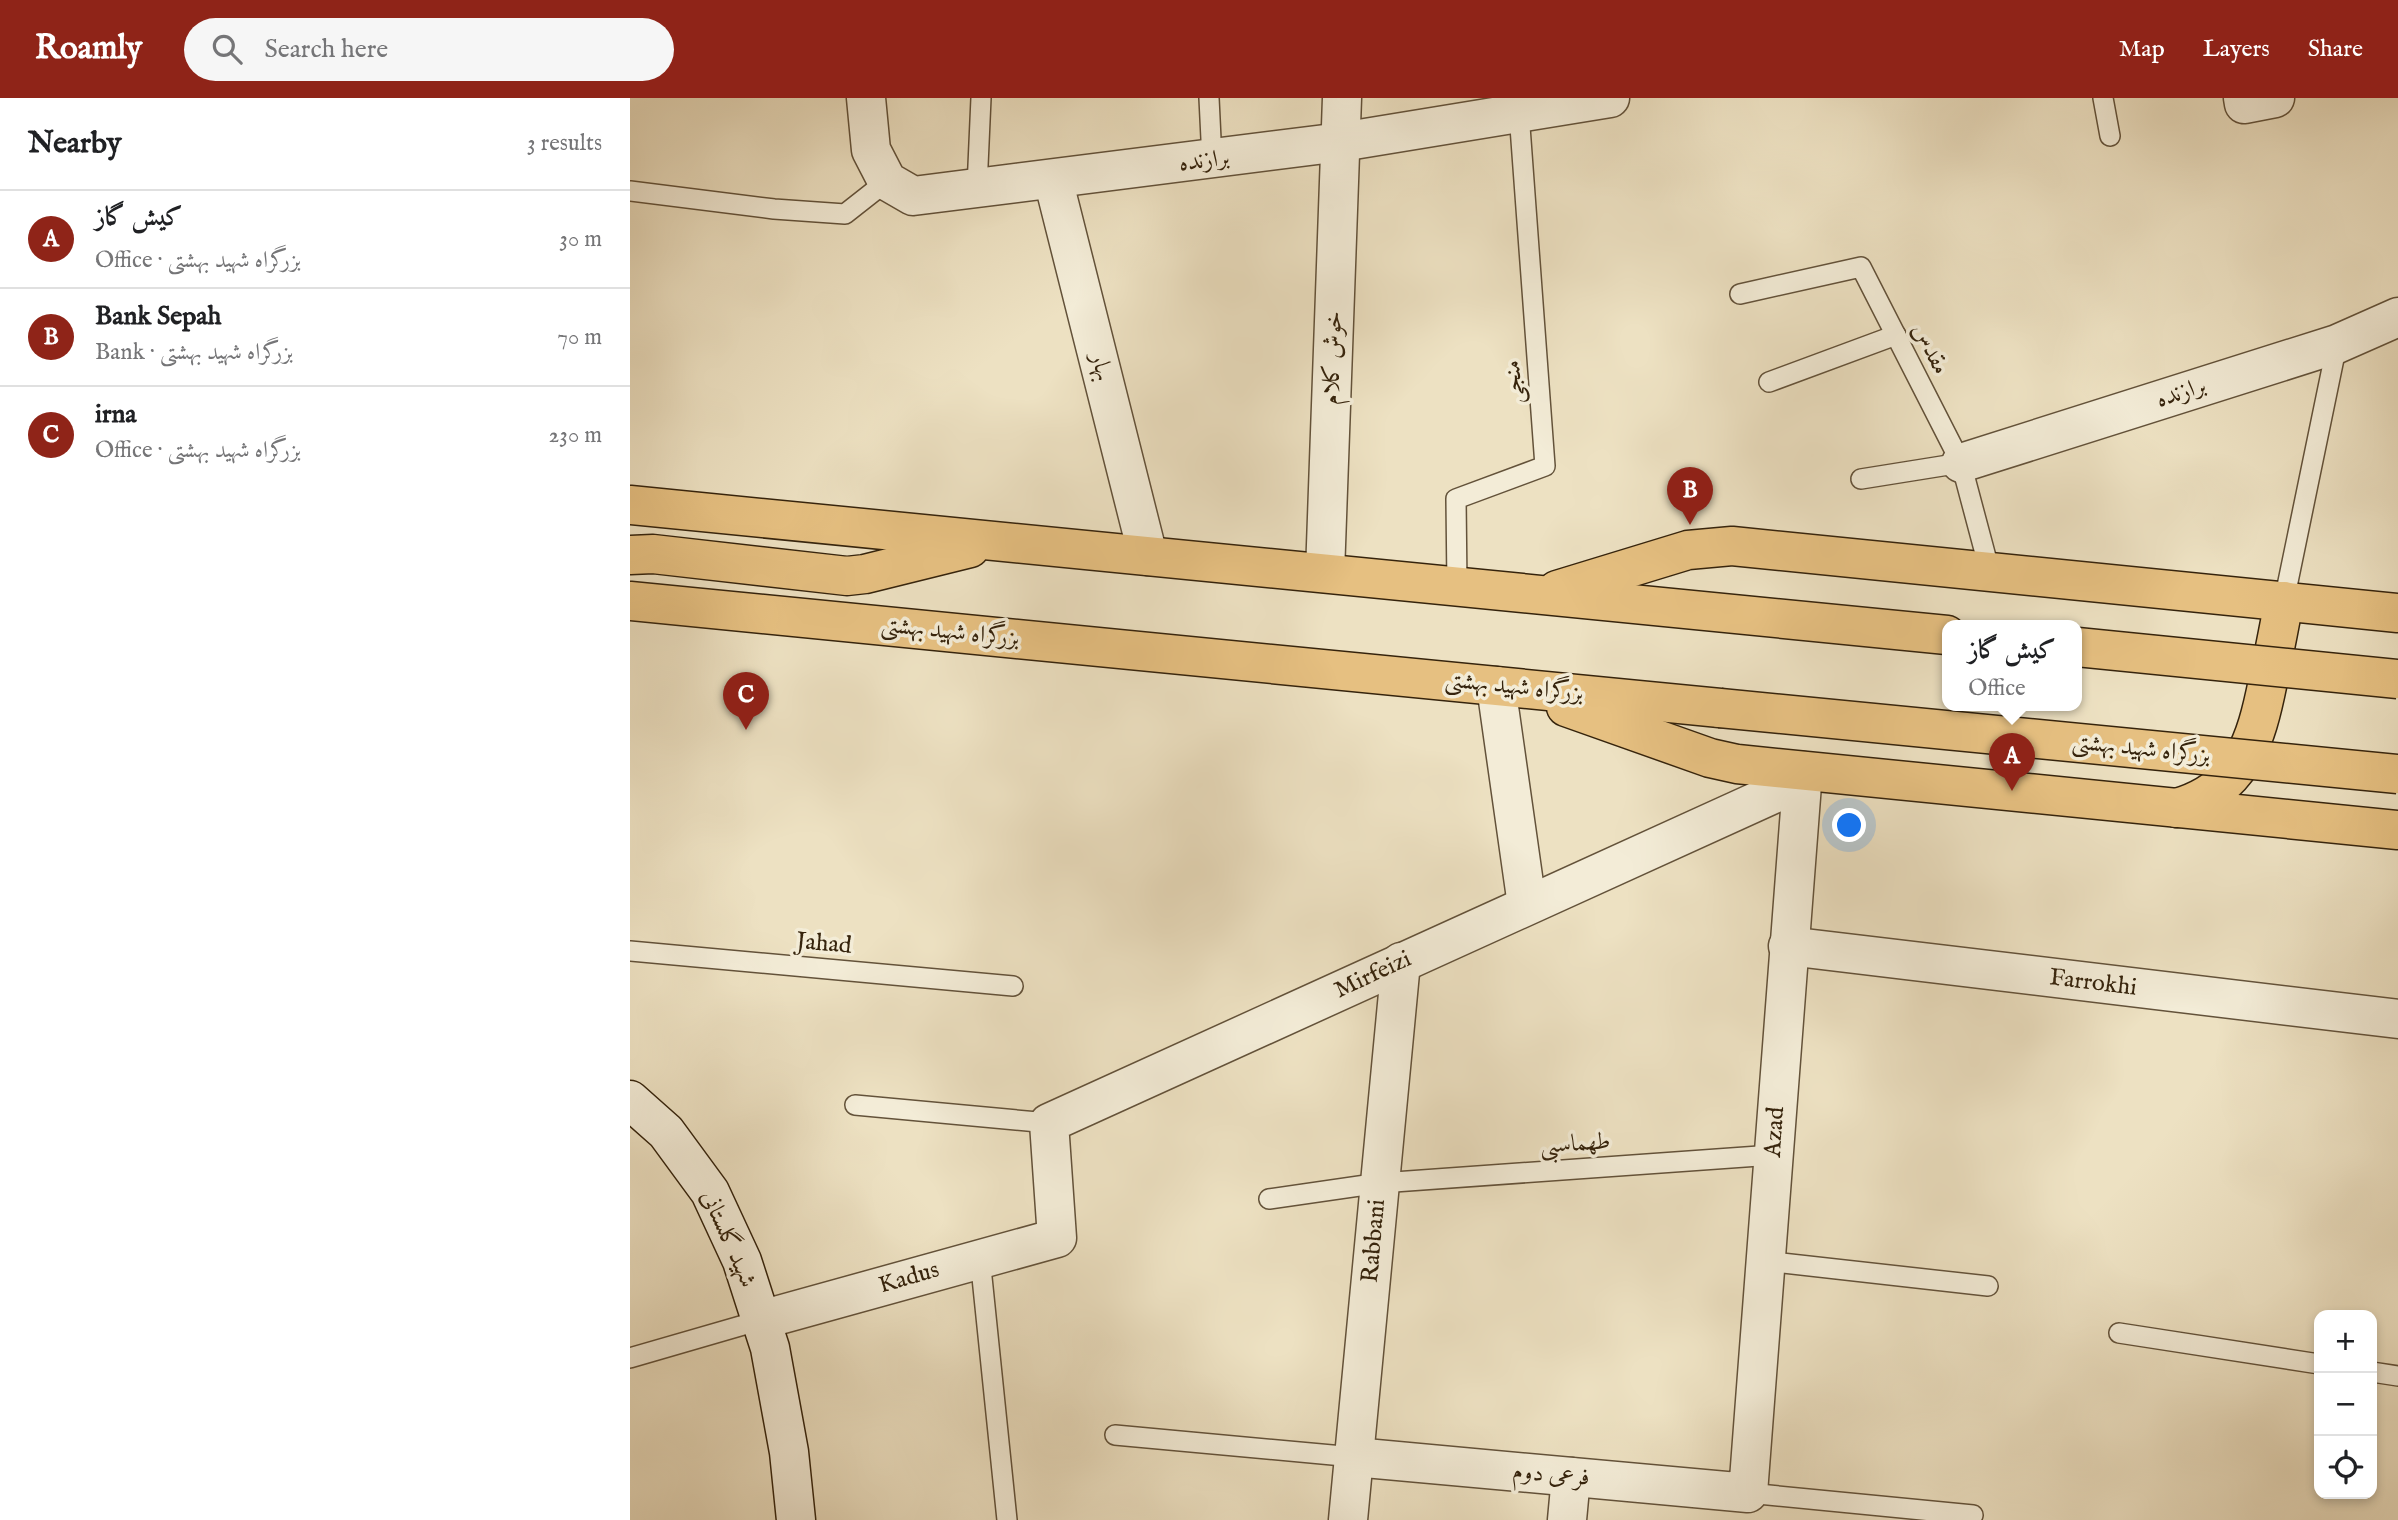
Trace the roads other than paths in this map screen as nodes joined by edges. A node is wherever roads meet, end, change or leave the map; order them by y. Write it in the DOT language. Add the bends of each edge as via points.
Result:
graph roads {
  1 [pos="866,98"];
  2 [pos="981,98"];
  3 [pos="1209,98"];
  4 [pos="1342,98"];
  5 [pos="1610,98"];
  6 [pos="2103,98"];
  7 [pos="2243,98"];
  8 [pos="2275,98"];
  9 [pos="1519,113"];
  10 [pos="2109,136"];
  11 [pos="1341,142"];
  12 [pos="1212,160"];
  13 [pos="1053,179"];
  14 [pos="887,181"];
  15 [pos="977,188"];
  16 [pos="630,191"];
  17 [pos="1740,294"];
  18 [pos="2398,317"];
  19 [pos="1896,335"];
  20 [pos="2337,344"];
  21 [pos="1769,382"];
  22 [pos="1961,463"];
  23 [pos="1861,479"];
  24 [pos="630,505"];
  25 [pos="767,518"];
  26 [pos="996,541"];
  27 [pos="630,555"];
  28 [pos="1148,556"];
  29 [pos="760,566"];
  30 [pos="1990,572"];
  31 [pos="1325,573"];
  32 [pos="1457,586"];
  33 [pos="1541,594"];
  34 [pos="630,601"];
  35 [pos="2284,601"];
  36 [pos="754,613"];
  37 [pos="2398,613"];
  38 [pos="1942,634"];
  39 [pos="2082,648"];
  40 [pos="2398,679"];
  41 [pos="1502,686"];
  42 [pos="2398,774"];
  43 [pos="1802,776"];
  44 [pos="2177,808"];
  45 [pos="2398,830"];
  46 [pos="1527,905"];
  47 [pos="1788,946"];
  48 [pos="630,951"];
  49 [pos="1401,962"];
  50 [pos="1013,986"];
  51 [pos="2398,1019"];
  52 [pos="630,1100"];
  53 [pos="855,1105"];
  54 [pos="1049,1122"];
  55 [pos="1773,1155"];
  56 [pos="1380,1182"];
  57 [pos="1269,1199"];
  58 [pos="980,1258"];
  59 [pos="1765,1261"];
  60 [pos="1988,1286"];
  61 [pos="761,1320"];
  62 [pos="2119,1333"];
  63 [pos="630,1358"];
  64 [pos="2314,1363"];
  65 [pos="2377,1373"];
  66 [pos="2398,1376"];
  67 [pos="1115,1435"];
  68 [pos="1354,1457"];
  69 [pos="1571,1477"];
  70 [pos="1748,1493"];
  71 [pos="1973,1515"];
  72 [pos="796,1520"];
  73 [pos="1007,1520"];
  74 [pos="1348,1520"];
  75 [pos="1567,1520"];
  1 -- 14 [label="street" via="871,149"];
  2 -- 15 [label="lane"];
  3 -- 12 [label="lane"];
  4 -- 11 [label="street, خوش کلام"];
  5 -- 9 [label="street, برازنده"];
  6 -- 10 [label="lane"];
  7 -- 8 [label="street" via="2244,104"];
  9 -- 11 [label="street, برازنده"];
  9 -- 32 [label="lane, منجی" via="1545,466 1456,499"];
  11 -- 12 [label="street, برازنده"];
  11 -- 31 [label="street, خوش کلام"];
  12 -- 13 [label="street, برازنده"];
  13 -- 15 [label="street, برازنده"];
  13 -- 28 [label="street, بهار"];
  14 -- 15 [label="street, برازنده" via="913,196"];
  14 -- 16 [label="lane" via="845,214"];
  17 -- 19 [label="lane, مقدس" via="1861,267"];
  18 -- 20 [label="street, برازنده"];
  19 -- 21 [label="lane"];
  19 -- 22 [label="lane, مقدس"];
  20 -- 22 [label="street, برازنده"];
  20 -- 35 [label="lane"];
  22 -- 23 [label="lane"];
  22 -- 30 [label="lane, مقدس"];
  24 -- 25 [label="highway"];
  25 -- 26 [label="highway"];
  25 -- 29 [label="highway"];
  26 -- 28 [label="highway"];
  26 -- 29 [label="highway" via="855,576"];
  27 -- 29 [label="highway"];
  28 -- 31 [label="highway"];
  29 -- 36 [label="highway"];
  30 -- 33 [label="highway" via="1723,545 1688,550"];
  30 -- 35 [label="highway"];
  31 -- 32 [label="highway"];
  32 -- 33 [label="highway"];
  33 -- 38 [label="highway"];
  34 -- 36 [label="highway, بزرگراه شهید بهشتی"];
  35 -- 37 [label="highway"];
  35 -- 44 [label="highway" via="2251,747 2223,784"];
  36 -- 41 [label="highway, بزرگراه شهید بهشتی"];
  39 -- 40 [label="highway, bridge"];
  41 -- 42 [label="highway, بزرگراه شهید بهشتی, bridge"];
  41 -- 43 [label="highway" via="1719,761"];
  41 -- 46 [label="street"];
  43 -- 44 [label="highway"];
  43 -- 46 [label="street, Mirfeizi"];
  43 -- 47 [label="street, Azad"];
  44 -- 45 [label="highway"];
  46 -- 49 [label="street, Mirfeizi"];
  47 -- 51 [label="street, Farrokhi"];
  47 -- 55 [label="street, Azad"];
  48 -- 50 [label="lane, Jahad"];
  49 -- 54 [label="street, Mirfeizi"];
  49 -- 56 [label="street, Rabbani"];
  52 -- 61 [label="street, شهید گلستانی" via="666,1132 710,1192 742,1261"];
  53 -- 54 [label="lane"];
  54 -- 58 [label="street, Kadus" via="1057,1238"];
  55 -- 56 [label="lane, طهماسبی"];
  55 -- 59 [label="street, Azad"];
  56 -- 57 [label="lane, طهماسبی"];
  56 -- 68 [label="street, Rabbani"];
  58 -- 61 [label="street, Kadus"];
  58 -- 73 [label="lane"];
  59 -- 60 [label="lane"];
  59 -- 70 [label="street, Azad"];
  61 -- 63 [label="lane"];
  61 -- 72 [label="street, شهید گلستانی" via="789,1452"];
  62 -- 64 [label="lane"];
  65 -- 66 [label="lane"];
  67 -- 68 [label="lane"];
  68 -- 69 [label="street, فرعی دوم"];
  68 -- 74 [label="street, Rabbani"];
  69 -- 70 [label="street, فرعی دوم"];
  69 -- 75 [label="street"];
  70 -- 71 [label="lane"];
}
